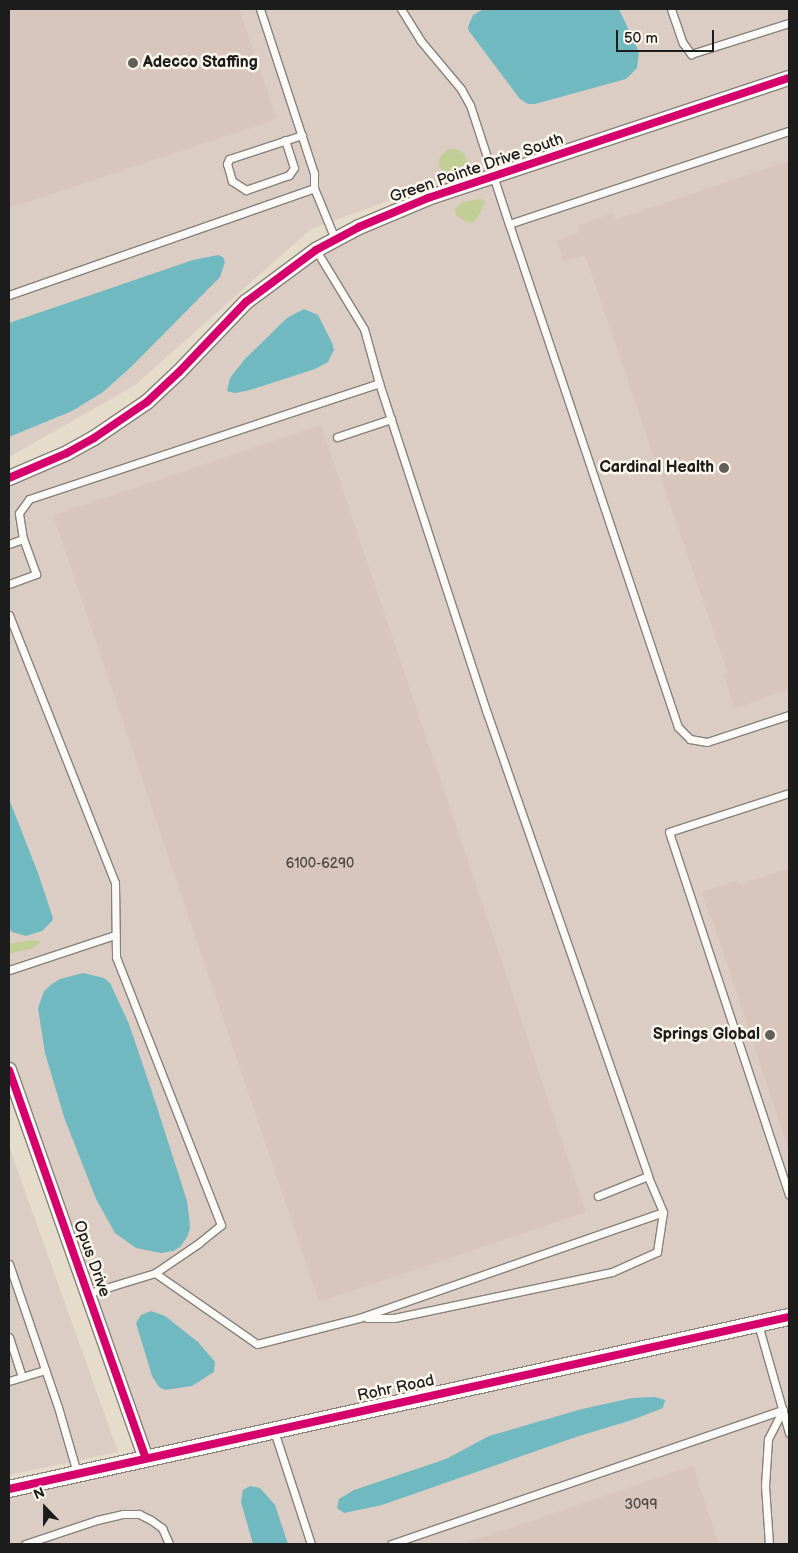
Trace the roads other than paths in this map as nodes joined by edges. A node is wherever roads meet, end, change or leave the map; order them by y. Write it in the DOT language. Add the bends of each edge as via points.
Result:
graph roads {
  1 [pos="260,9"];
  2 [pos="401,9"];
  3 [pos="672,9"];
  4 [pos="789,23"];
  5 [pos="789,78"];
  6 [pos="789,131"];
  7 [pos="302,135"];
  8 [pos="286,140"];
  9 [pos="492,176"];
  10 [pos="314,188"];
  11 [pos="509,224"];
  12 [pos="335,239"];
  13 [pos="316,250"];
  14 [pos="9,294"];
  15 [pos="379,383"];
  16 [pos="390,419"];
  17 [pos="337,437"];
  18 [pos="9,478"];
  19 [pos="23,539"];
  20 [pos="9,544"];
  21 [pos="9,584"];
  22 [pos="9,616"];
  23 [pos="789,715"];
  24 [pos="789,793"];
  25 [pos="115,935"];
  26 [pos="9,970"];
  27 [pos="9,1070"];
  28 [pos="648,1176"];
  29 [pos="789,1195"];
  30 [pos="598,1196"];
  31 [pos="663,1212"];
  32 [pos="9,1264"];
  33 [pos="155,1273"];
  34 [pos="89,1293"];
  35 [pos="789,1317"];
  36 [pos="359,1318"];
  37 [pos="758,1324"];
  38 [pos="9,1337"];
  39 [pos="45,1370"];
  40 [pos="22,1377"];
  41 [pos="9,1381"];
  42 [pos="783,1410"];
  43 [pos="274,1430"];
  44 [pos="789,1433"];
  45 [pos="146,1458"];
  46 [pos="77,1474"];
  47 [pos="9,1488"];
  48 [pos="25,1544"];
  49 [pos="169,1544"];
  50 [pos="311,1544"];
  51 [pos="391,1544"];
  52 [pos="769,1544"];
  1 -- 7 [label="lane"];
  2 -- 9 [label="lane" via="420,40 466,97 480,130"];
  3 -- 4 [label="lane" via="683,43 691,54"];
  5 -- 9 [label="street, Green Pointe Drive South"];
  6 -- 11 [label="lane"];
  7 -- 8 [label="lane"];
  7 -- 10 [label="lane" via="314,173"];
  8 -- 8 [label="lane" via="230,158 227,164 232,181 246,190 289,175 294,168"];
  9 -- 11 [label="lane"];
  9 -- 12 [label="street, Green Pointe Drive South" via="409,205"];
  10 -- 12 [label="lane"];
  10 -- 14 [label="lane"];
  11 -- 23 [label="lane" via="678,727 690,739 707,742"];
  12 -- 13 [label="street, Green Pointe Drive South"];
  13 -- 15 [label="lane" via="364,329"];
  13 -- 18 [label="street, Green Pointe Drive South" via="246,302 147,402 67,453"];
  15 -- 16 [label="lane"];
  15 -- 19 [label="lane" via="28,499 19,513"];
  16 -- 17 [label="lane"];
  16 -- 28 [label="lane" via="487,713"];
  19 -- 20 [label="lane"];
  19 -- 21 [label="lane" via="36,574"];
  22 -- 25 [label="lane" via="115,883"];
  24 -- 29 [label="lane" via="669,832"];
  25 -- 26 [label="lane"];
  25 -- 33 [label="lane" via="116,957 221,1224"];
  27 -- 34 [label="street, Opus Drive"];
  28 -- 30 [label="lane"];
  28 -- 31 [label="lane"];
  31 -- 36 [label="lane"];
  31 -- 36 [label="lane" via="657,1252 612,1272 394,1318"];
  32 -- 39 [label="lane"];
  33 -- 34 [label="lane"];
  33 -- 36 [label="lane" via="257,1344"];
  34 -- 45 [label="street, Opus Drive"];
  35 -- 37 [label="street, Rohr Road"];
  37 -- 42 [label="lane"];
  37 -- 43 [label="street, Rohr Road"];
  38 -- 40 [label="lane"];
  39 -- 40 [label="lane"];
  39 -- 46 [label="lane"];
  40 -- 41 [label="lane"];
  42 -- 44 [label="lane"];
  42 -- 51 [label="lane"];
  42 -- 52 [label="lane" via="768,1439 765,1486"];
  43 -- 45 [label="street, Rohr Road"];
  43 -- 50 [label="lane"];
  45 -- 46 [label="street, Rohr Road"];
  46 -- 47 [label="street, Rohr Road"];
  48 -- 49 [label="lane" via="97,1520 139,1514 162,1528"];
}
